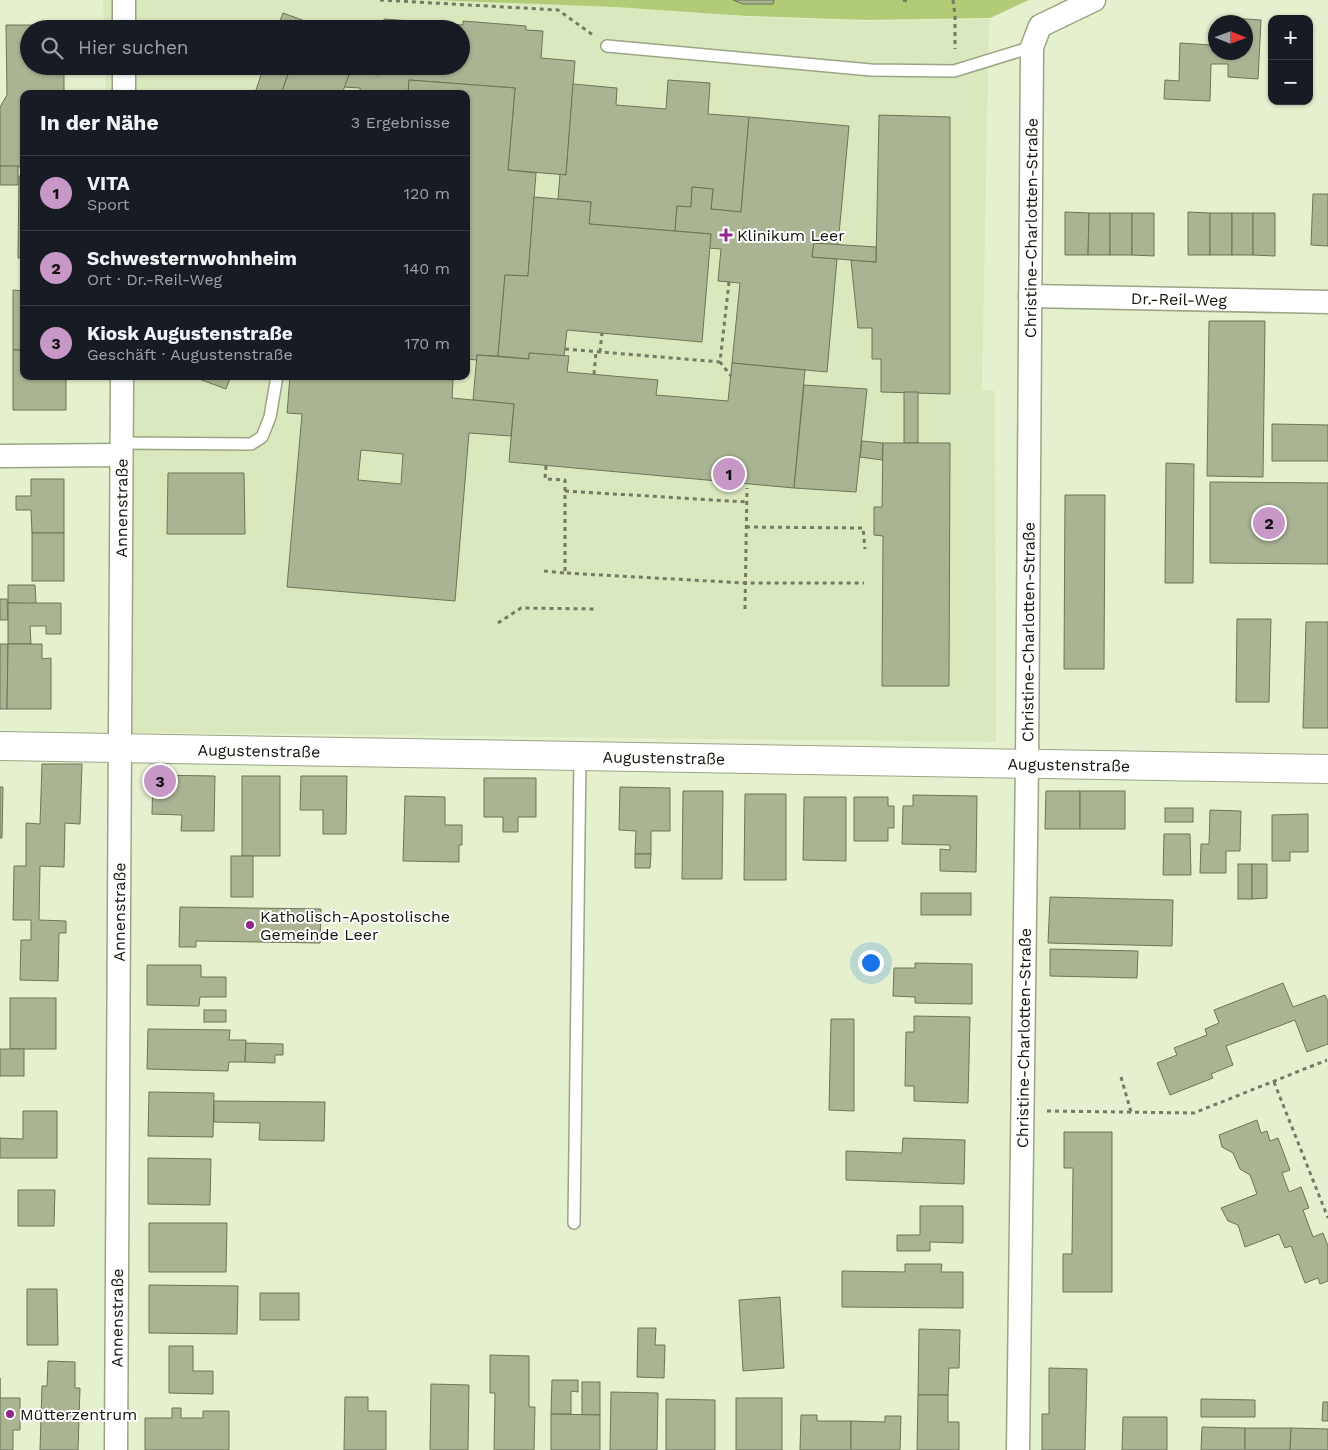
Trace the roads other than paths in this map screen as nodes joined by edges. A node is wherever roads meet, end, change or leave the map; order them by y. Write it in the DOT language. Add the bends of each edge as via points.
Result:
graph roads {
  1 [pos="124,0"];
  2 [pos="1094,0"];
  3 [pos="124,20"];
  4 [pos="607,46"];
  5 [pos="1032,47"];
  6 [pos="124,75"];
  7 [pos="124,90"];
  8 [pos="1030,296"];
  9 [pos="1328,302"];
  10 [pos="122,380"];
  11 [pos="276,380"];
  12 [pos="121,449"];
  13 [pos="0,456"];
  14 [pos="0,746"];
  15 [pos="120,748"];
  16 [pos="580,756"];
  17 [pos="1027,764"];
  18 [pos="1328,769"];
  19 [pos="574,1223"];
  20 [pos="116,1450"];
  21 [pos="1018,1450"];
  1 -- 3 [label="street"];
  2 -- 5 [label="street, Christine-Charlotten-Straße" via="1040,26"];
  4 -- 5 [label="lane" via="870,70 954,71"];
  5 -- 8 [label="street, Christine-Charlotten-Straße"];
  6 -- 7 [label="street"];
  8 -- 9 [label="street, Dr.-Reil-Weg"];
  8 -- 17 [label="street, Christine-Charlotten-Straße"];
  10 -- 12 [label="street, Annenstraße"];
  11 -- 12 [label="lane" via="270,417 262,437 251,444"];
  12 -- 13 [label="street"];
  12 -- 15 [label="street, Annenstraße"];
  14 -- 15 [label="street, Augustenstraße"];
  15 -- 16 [label="street, Augustenstraße"];
  15 -- 20 [label="street, Annenstraße"];
  16 -- 17 [label="street, Augustenstraße"];
  16 -- 19 [label="lane"];
  17 -- 18 [label="street, Augustenstraße"];
  17 -- 21 [label="street, Christine-Charlotten-Straße"];
}
